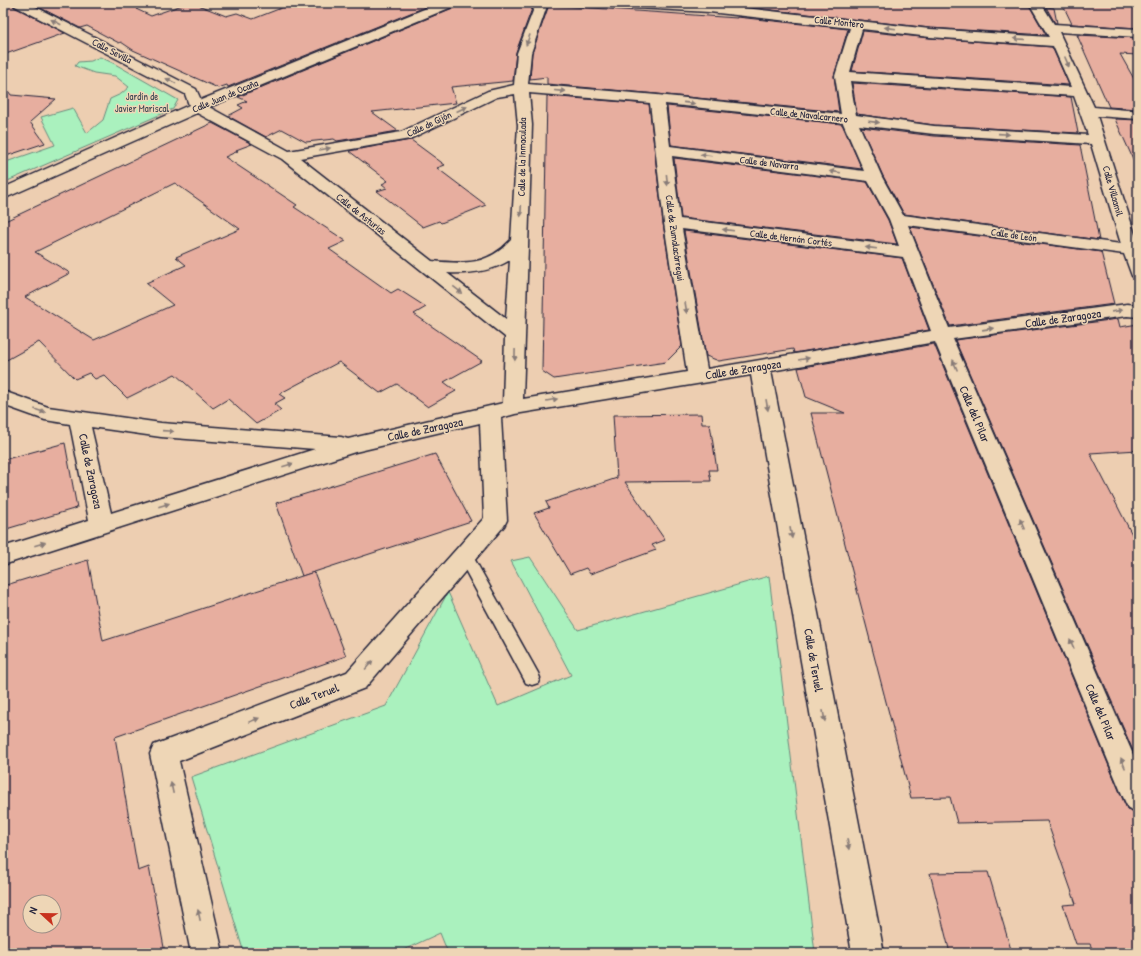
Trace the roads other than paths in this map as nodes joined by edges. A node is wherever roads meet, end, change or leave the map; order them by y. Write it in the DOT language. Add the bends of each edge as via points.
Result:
graph roads {
  1 [pos="18,3"];
  2 [pos="450,3"];
  3 [pos="542,3"];
  4 [pos="620,3"];
  5 [pos="1035,3"];
  6 [pos="857,24"];
  7 [pos="1051,28"];
  8 [pos="1138,33"];
  9 [pos="1058,42"];
  10 [pos="842,76"];
  11 [pos="521,88"];
  12 [pos="1080,92"];
  13 [pos="657,99"];
  14 [pos="197,107"];
  15 [pos="1088,111"];
  16 [pos="1138,115"];
  17 [pos="849,119"];
  18 [pos="1098,140"];
  19 [pos="664,150"];
  20 [pos="287,156"];
  21 [pos="874,176"];
  22 [pos="3,194"];
  23 [pos="897,219"];
  24 [pos="672,223"];
  25 [pos="520,242"];
  26 [pos="1130,250"];
  27 [pos="910,253"];
  28 [pos="427,266"];
  29 [pos="1138,272"];
  30 [pos="1138,311"];
  31 [pos="515,335"];
  32 [pos="942,335"];
  33 [pos="760,367"];
  34 [pos="698,376"];
  35 [pos="3,398"];
  36 [pos="502,410"];
  37 [pos="79,418"];
  38 [pos="352,445"];
  39 [pos="102,525"];
  40 [pos="3,556"];
  41 [pos="465,556"];
  42 [pos="532,678"];
  43 [pos="1138,799"];
  44 [pos="207,953"];
  45 [pos="868,953"];
  14 -- 1 [label="street, Calle Sevilla, one-way" via="191,92"];
  2 -- 14 [label="street, Calle Juan de Ocaña"];
  3 -- 11 [label="street, Calle de la Inmaculada, one-way" via="524,53"];
  4 -- 6 [label="street, Calle Montero" via="709,8"];
  5 -- 7 [label="street, Calle Villaamil"];
  9 -- 6 [label="street, Calle Montero, one-way" via="930,33"];
  6 -- 10 [label="street, Calle del Pilar"];
  7 -- 8 [label="street"];
  7 -- 9 [label="street, Calle Villaamil"];
  9 -- 12 [label="street, Calle Villaamil, one-way"];
  10 -- 12 [label="street"];
  10 -- 17 [label="street, Calle del Pilar"];
  11 -- 13 [label="street, Calle de Navalcarnero, one-way"];
  20 -- 11 [label="street, Calle de Gijón, one-way" via="405,136 493,94"];
  11 -- 25 [label="street, Calle de la Inmaculada, one-way" via="525,125"];
  12 -- 15 [label="street, Calle Villaamil"];
  13 -- 17 [label="street, Calle de Navalcarnero, one-way"];
  13 -- 19 [label="street, Calle de Zumalacárregui"];
  14 -- 20 [label="street, Calle de Asturias"];
  14 -- 22 [label="street, Calle Juan de Ocaña"];
  15 -- 16 [label="street"];
  15 -- 18 [label="street, Calle Villaamil"];
  17 -- 18 [label="street, Calle de Navalcarnero, one-way" via="934,130"];
  17 -- 21 [label="street, Calle del Pilar"];
  18 -- 26 [label="street, Calle Villaamil"];
  21 -- 19 [label="street, Calle de Navarra, one-way"];
  19 -- 24 [label="street, Calle de Zumalacárregui, one-way"];
  20 -- 28 [label="street, Calle de Asturias"];
  21 -- 23 [label="street, Calle del Pilar"];
  23 -- 26 [label="street, Calle de León"];
  23 -- 27 [label="street, Calle del Pilar"];
  27 -- 24 [label="street, Calle de Hernán Cortés, one-way"];
  24 -- 34 [label="street, Calle de Zumalacárregui, one-way"];
  25 -- 28 [label="street" via="506,255 489,264 460,268"];
  25 -- 31 [label="street, Calle de la Inmaculada"];
  26 -- 29 [label="street, Calle Villaamil"];
  27 -- 32 [label="street, Calle del Pilar"];
  28 -- 31 [label="street, Calle de Asturias, one-way"];
  32 -- 30 [label="street, Calle de Zaragoza, one-way" via="1127,310"];
  31 -- 36 [label="street, Calle de la Inmaculada, one-way"];
  33 -- 32 [label="street, Calle de Zaragoza, one-way"];
  43 -- 32 [label="street, Calle del Pilar, one-way"];
  33 -- 34 [label="street, Calle de Zaragoza"];
  33 -- 45 [label="street, Calle de Teruel, one-way"];
  36 -- 34 [label="street, Calle de Zaragoza, one-way"];
  35 -- 37 [label="street, Calle de Zaragoza, one-way" via="46,413"];
  36 -- 38 [label="street, Calle de Zaragoza"];
  36 -- 41 [label="street, Calle Teruel" via="496,520"];
  37 -- 38 [label="street, Calle de Zaragoza, one-way" via="161,430"];
  37 -- 39 [label="street, Calle de Zaragoza"];
  39 -- 38 [label="street, Calle de Zaragoza, one-way"];
  40 -- 39 [label="street, Calle de Zaragoza, one-way"];
  41 -- 42 [label="lane"];
  44 -- 41 [label="street, Calle Teruel, one-way" via="164,754 356,680"];
}
